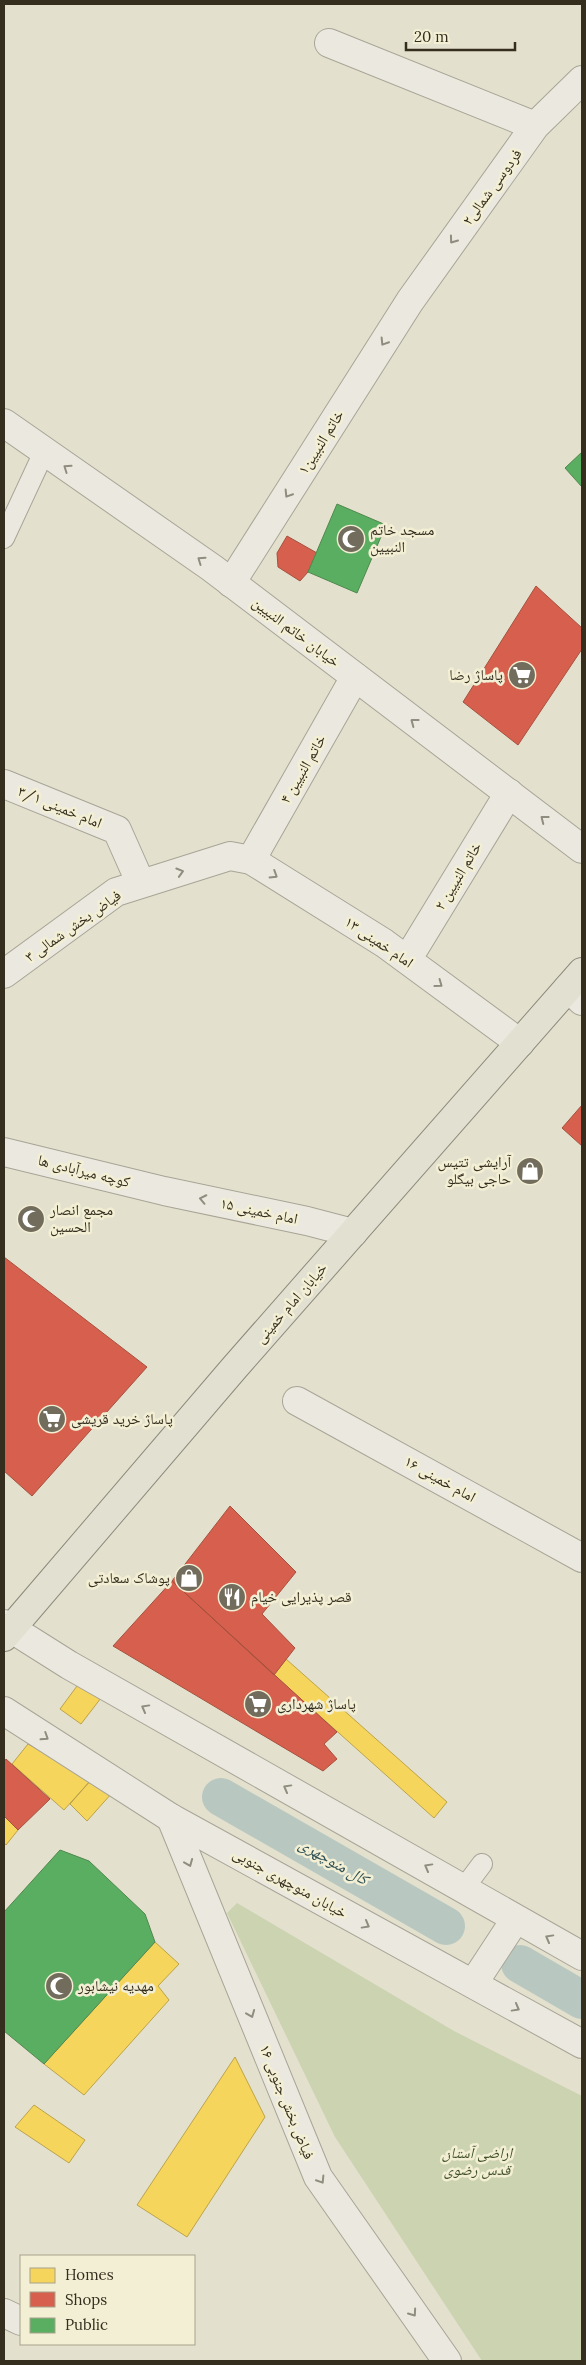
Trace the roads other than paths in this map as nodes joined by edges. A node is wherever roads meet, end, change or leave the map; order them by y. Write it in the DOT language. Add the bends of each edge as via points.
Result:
graph roads {
  1 [pos="329,43"];
  2 [pos="582,80"];
  3 [pos="535,126"];
  4 [pos="410,301"];
  5 [pos="4,423"];
  6 [pos="44,452"];
  7 [pos="4,538"];
  8 [pos="231,583"];
  9 [pos="355,677"];
  10 [pos="4,784"];
  11 [pos="509,793"];
  12 [pos="582,849"];
  13 [pos="241,858"];
  14 [pos="142,884"];
  15 [pos="408,960"];
  16 [pos="4,974"];
  17 [pos="578,987"];
  18 [pos="520,1043"];
  19 [pos="4,1152"];
  20 [pos="164,1191"];
  21 [pos="353,1233"];
  22 [pos="297,1401"];
  23 [pos="582,1558"];
  24 [pos="6,1630"];
  25 [pos="4,1711"];
  26 [pos="171,1818"];
  27 [pos="482,1864"];
  28 [pos="464,1888"];
  29 [pos="515,1920"];
  30 [pos="582,1956"];
  31 [pos="473,1984"];
  32 [pos="582,2044"];
  33 [pos="4,2313"];
  34 [pos="20,2321"];
  35 [pos="447,2361"];
  1 -- 3 [label="street"];
  2 -- 3 [label="street, فردوسی شمالی۲"];
  3 -- 4 [label="street, فردوسی شمالی۲, one-way"];
  4 -- 8 [label="street, خاتم النبیین۱, one-way"];
  5 -- 6 [label="street, خیابان خاتم النبیین"];
  6 -- 7 [label="lane"];
  8 -- 6 [label="street, خیابان خاتم النبیین, one-way"];
  8 -- 9 [label="street, خیابان خاتم النبیین"];
  11 -- 9 [label="street, خیابان خاتم النبیین, one-way"];
  9 -- 13 [label="street, خاتم النبیین ۴"];
  10 -- 14 [label="street, امام خمینی ۳/۱" via="117,830"];
  12 -- 11 [label="street, خیابان خاتم النبیین, one-way"];
  11 -- 15 [label="street, خاتم النبیین ۲"];
  14 -- 13 [label="street, فیاض بخش شمالی ۳, one-way"];
  13 -- 15 [label="street, امام خمینی ۱۳, one-way"];
  14 -- 16 [label="street, فیاض بخش شمالی ۳" via="116,892"];
  15 -- 18 [label="street, امام خمینی ۱۳, one-way"];
  17 -- 18 [label="main road, خیابان امام خمینی"];
  18 -- 21 [label="main road, خیابان امام خمینی"];
  19 -- 20 [label="street, کوچه میرآبادی ها"];
  21 -- 20 [label="street, امام خمینی ۱۵, one-way"];
  21 -- 24 [label="main road, خیابان امام خمینی"];
  22 -- 23 [label="street, امام خمینی ۱۶"];
  28 -- 24 [label="street, one-way"];
  25 -- 26 [label="street, خیابان منوچهری جنوبی, one-way"];
  26 -- 31 [label="street, خیابان منوچهری جنوبی, one-way"];
  26 -- 35 [label="street, فیاض بخش جنوبی ۱۶, one-way" via="318,2177"];
  27 -- 28 [label="lane"];
  28 -- 29 [label="street"];
  30 -- 29 [label="street, one-way"];
  29 -- 31 [label="street"];
  31 -- 32 [label="street, خیابان منوچهری جنوبی, one-way"];
  33 -- 34 [label="street"];
}
